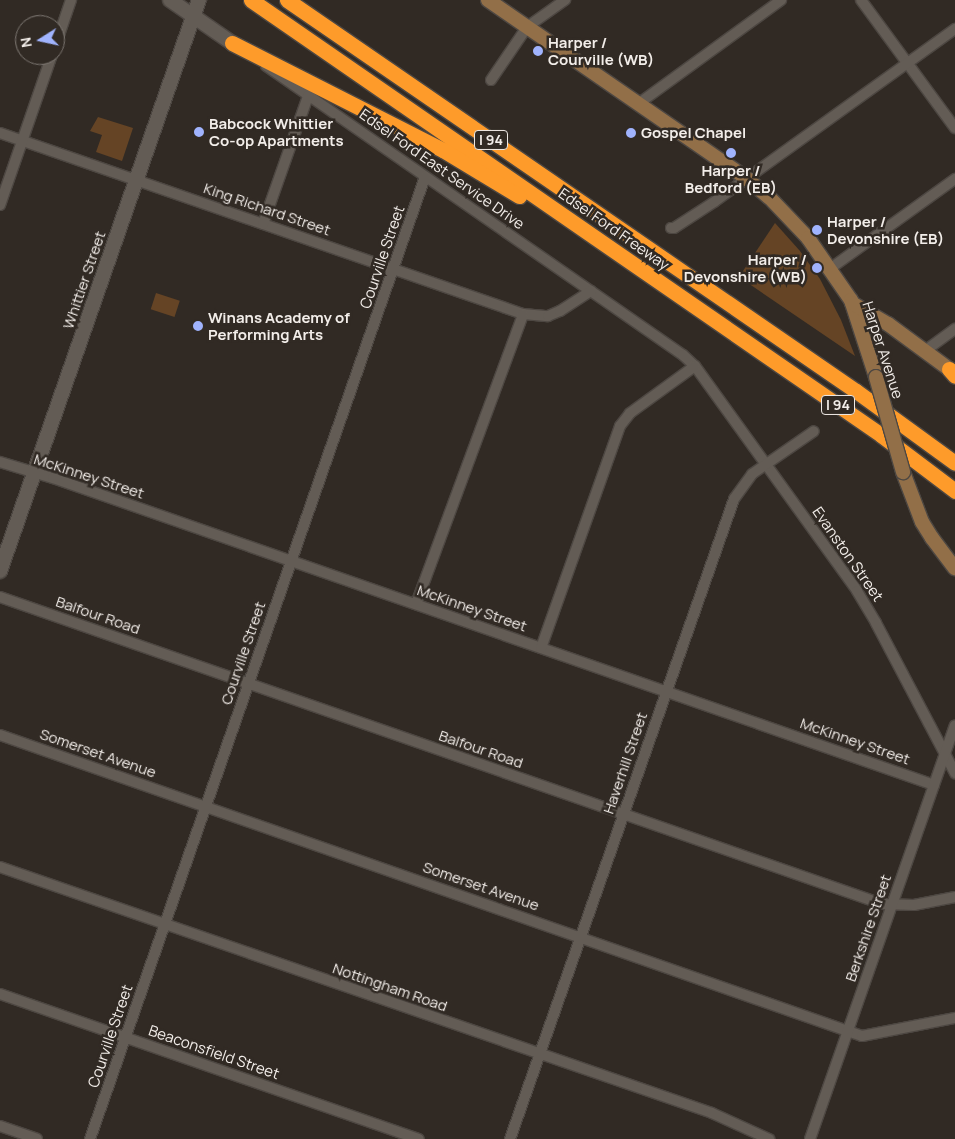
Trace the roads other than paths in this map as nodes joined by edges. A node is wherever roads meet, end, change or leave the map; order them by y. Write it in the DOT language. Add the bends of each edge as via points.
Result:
graph roads {
  1 [pos="71,0"];
  2 [pos="170,0"];
  3 [pos="251,0"];
  4 [pos="287,0"];
  5 [pos="488,0"];
  6 [pos="565,0"];
  7 [pos="782,0"];
  8 [pos="861,0"];
  9 [pos="197,6"];
  10 [pos="65,18"];
  11 [pos="527,27"];
  12 [pos="955,29"];
  13 [pos="232,43"];
  14 [pos="907,63"];
  15 [pos="49,65"];
  16 [pos="491,80"];
  17 [pos="308,96"];
  18 [pos="638,104"];
  19 [pos="955,128"];
  20 [pos="0,133"];
  21 [pos="22,141"];
  22 [pos="425,177"];
  23 [pos="746,178"];
  24 [pos="955,179"];
  25 [pos="136,180"];
  26 [pos="537,197"];
  27 [pos="0,204"];
  28 [pos="263,224"];
  29 [pos="671,228"];
  30 [pos="831,268"];
  31 [pos="393,269"];
  32 [pos="591,291"];
  33 [pos="852,303"];
  34 [pos="523,314"];
  35 [pos="955,329"];
  36 [pos="926,350"];
  37 [pos="695,366"];
  38 [pos="953,373"];
  39 [pos="814,431"];
  40 [pos="0,462"];
  41 [pos="955,463"];
  42 [pos="766,464"];
  43 [pos="33,473"];
  44 [pos="955,491"];
  45 [pos="291,561"];
  46 [pos="955,568"];
  47 [pos="0,570"];
  48 [pos="0,597"];
  49 [pos="416,604"];
  50 [pos="541,648"];
  51 [pos="249,684"];
  52 [pos="666,691"];
  53 [pos="955,726"];
  54 [pos="0,735"];
  55 [pos="945,754"];
  56 [pos="955,773"];
  57 [pos="934,784"];
  58 [pos="206,806"];
  59 [pos="624,814"];
  60 [pos="0,867"];
  61 [pos="955,897"];
  62 [pos="892,905"];
  63 [pos="165,924"];
  64 [pos="581,937"];
  65 [pos="0,994"];
  66 [pos="955,1018"];
  67 [pos="848,1030"];
  68 [pos="125,1038"];
  69 [pos="539,1055"];
  70 [pos="0,1126"];
  71 [pos="37,1139"];
  72 [pos="90,1139"];
  73 [pos="419,1139"];
  74 [pos="510,1139"];
  75 [pos="769,1139"];
  76 [pos="810,1139"];
  1 -- 10 [label="street"];
  2 -- 9 [label="street, Edsel Ford East Service Drive"];
  3 -- 26 [label="highway, Edsel Ford Freeway / I 94"];
  4 -- 41 [label="highway, Edsel Ford Freeway / I 94" via="856,391"];
  5 -- 11 [label="main road, Harper Avenue"];
  6 -- 11 [label="street"];
  7 -- 18 [label="street"];
  8 -- 14 [label="street"];
  9 -- 13 [label="street, Edsel Ford East Service Drive"];
  9 -- 25 [label="street, Whittier Street"];
  11 -- 16 [label="street"];
  11 -- 18 [label="main road, Harper Avenue"];
  12 -- 14 [label="street"];
  13 -- 17 [label="street, Edsel Ford East Service Drive"];
  13 -- 26 [label="highway" via="443,150 520,197"];
  14 -- 19 [label="street"];
  14 -- 23 [label="street"];
  15 -- 21 [label="street"];
  17 -- 22 [label="street, Edsel Ford East Service Drive"];
  17 -- 28 [label="street"];
  18 -- 23 [label="main road, Harper Avenue"];
  20 -- 21 [label="street, King Richard Street"];
  21 -- 25 [label="street, King Richard Street"];
  21 -- 27 [label="street"];
  22 -- 31 [label="street, Courville Street"];
  22 -- 32 [label="street, Edsel Ford East Service Drive"];
  23 -- 29 [label="street" via="679,226"];
  23 -- 30 [label="main road, Harper Avenue" via="793,220"];
  24 -- 30 [label="street"];
  25 -- 28 [label="street, King Richard Street"];
  25 -- 43 [label="street, Whittier Street"];
  26 -- 44 [label="highway, Edsel Ford Freeway / I 94" via="881,435"];
  28 -- 31 [label="street, King Richard Street"];
  30 -- 33 [label="main road, Harper Avenue"];
  31 -- 34 [label="street, King Richard Street"];
  31 -- 45 [label="street, Courville Street"];
  32 -- 34 [label="street, King Richard Street" via="548,316"];
  32 -- 37 [label="street, Edsel Ford East Service Drive"];
  33 -- 36 [label="main road"];
  33 -- 46 [label="main road, Harper Avenue, bridge" via="903,472 922,522"];
  34 -- 49 [label="street"];
  35 -- 36 [label="street"];
  36 -- 38 [label="main road"];
  37 -- 42 [label="street, Evanston Street"];
  37 -- 50 [label="street" via="630,412 620,426"];
  39 -- 42 [label="street, Haverhill Street"];
  40 -- 43 [label="street, McKinney Street"];
  42 -- 52 [label="street, Haverhill Street" via="746,480 734,499"];
  42 -- 55 [label="street, Evanston Street" via="862,599"];
  43 -- 45 [label="street, McKinney Street"];
  43 -- 47 [label="street, Whittier Street"];
  45 -- 49 [label="street, McKinney Street"];
  45 -- 51 [label="street, Courville Street"];
  48 -- 51 [label="street, Balfour Road"];
  49 -- 50 [label="street, McKinney Street"];
  50 -- 52 [label="street, McKinney Street"];
  51 -- 58 [label="street, Courville Street"];
  51 -- 59 [label="street, Balfour Road"];
  52 -- 57 [label="street, McKinney Street"];
  52 -- 59 [label="street, Haverhill Street"];
  53 -- 55 [label="street, Berkshire Street"];
  54 -- 58 [label="street, Somerset Avenue"];
  55 -- 56 [label="street, Evanston Street"];
  55 -- 57 [label="street, Berkshire Street"];
  57 -- 62 [label="street, Berkshire Street"];
  58 -- 63 [label="street, Courville Street"];
  58 -- 64 [label="street, Somerset Avenue"];
  59 -- 62 [label="street, Balfour Road"];
  59 -- 64 [label="street, Haverhill Street"];
  60 -- 63 [label="street, Nottingham Road"];
  61 -- 62 [label="street, Balfour Road" via="914,905"];
  62 -- 67 [label="street, Berkshire Street"];
  63 -- 68 [label="street, Courville Street"];
  63 -- 69 [label="street, Nottingham Road"];
  64 -- 67 [label="street, Somerset Avenue"];
  64 -- 69 [label="street, Haverhill Street"];
  65 -- 68 [label="street, Beaconsfield Street"];
  66 -- 67 [label="street, Somerset Avenue" via="862,1036"];
  67 -- 76 [label="street, Berkshire Street"];
  68 -- 72 [label="street, Courville Street"];
  68 -- 73 [label="street, Beaconsfield Street"];
  69 -- 74 [label="street, Haverhill Street"];
  69 -- 75 [label="street, Nottingham Road" via="712,1113"];
  70 -- 71 [label="street"];
}
